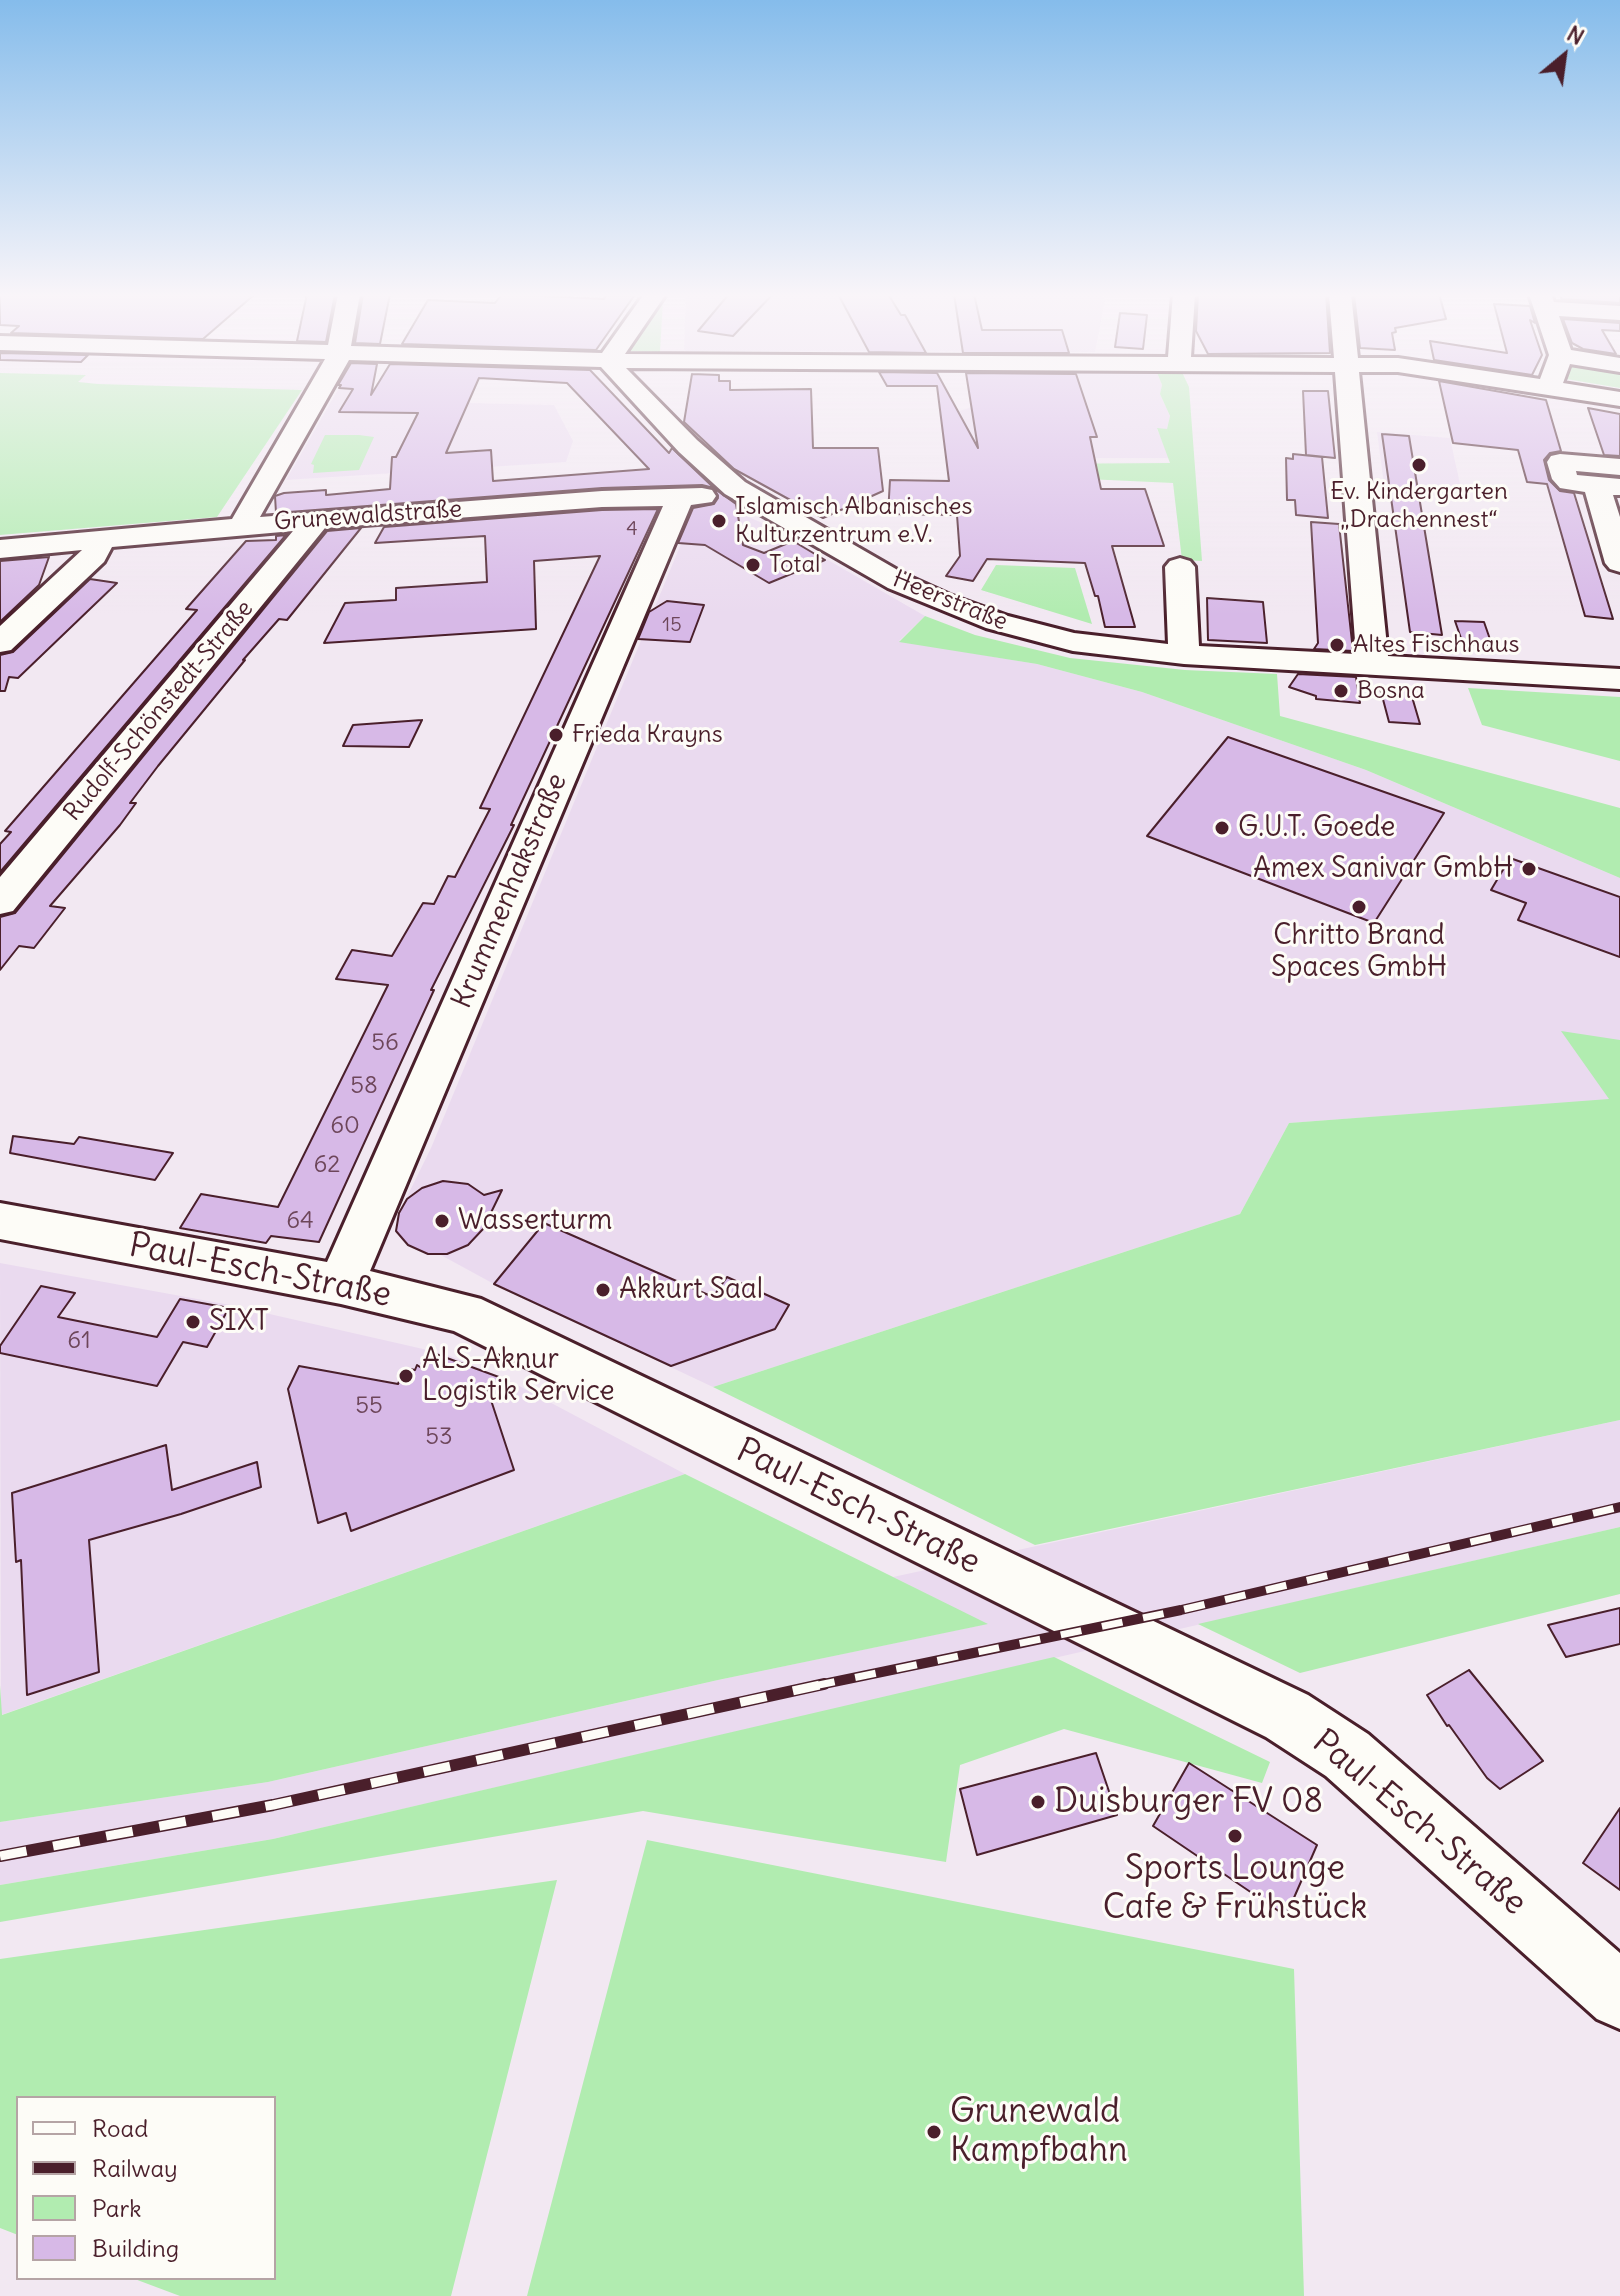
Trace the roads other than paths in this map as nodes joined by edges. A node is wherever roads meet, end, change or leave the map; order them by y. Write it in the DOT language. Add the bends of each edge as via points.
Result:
graph roads {
  1 [pos="315,401"];
  2 [pos="644,401"];
  3 [pos="660,401"];
  4 [pos="1352,401"];
  5 [pos="666,424"];
  6 [pos="1615,480"];
  7 [pos="735,488"];
  8 [pos="680,499"];
  9 [pos="317,520"];
  10 [pos="244,526"];
  11 [pos="101,540"];
  12 [pos="0,549"];
  13 [pos="1620,563"];
  14 [pos="1180,567"];
  15 [pos="0,643"];
  16 [pos="1184,655"];
  17 [pos="1373,666"];
  18 [pos="1620,679"];
  19 [pos="0,902"];
  20 [pos="0,1221"];
  21 [pos="341,1284"];
  22 [pos="1620,1996"];
  1 -- 10 [label="street"];
  2 -- 5 [label="street, Heerstraße"];
  3 -- 5 [label="street"];
  4 -- 17 [label="street"];
  5 -- 7 [label="street, Heerstraße"];
  6 -- 13 [label="street" via="1598,490"];
  7 -- 8 [label="street, Grunewaldstraße"];
  7 -- 16 [label="street, Heerstraße" via="939,601 1073,642"];
  8 -- 9 [label="street, Grunewaldstraße" via="602,499"];
  8 -- 21 [label="street, Krummenhakstraße"];
  9 -- 10 [label="street, Grunewaldstraße"];
  9 -- 19 [label="street, Rudolf-Schönstedt-Straße"];
  10 -- 11 [label="street, Grunewaldstraße"];
  11 -- 12 [label="street, Grunewaldstraße"];
  11 -- 15 [label="street" via="94,556"];
  14 -- 16 [label="street"];
  16 -- 17 [label="street, Heerstraße"];
  17 -- 18 [label="street, Heerstraße"];
  20 -- 21 [label="street, Paul-Esch-Straße"];
  21 -- 22 [label="street, Paul-Esch-Straße" via="464,1313 1287,1716 1347,1755"];
}
